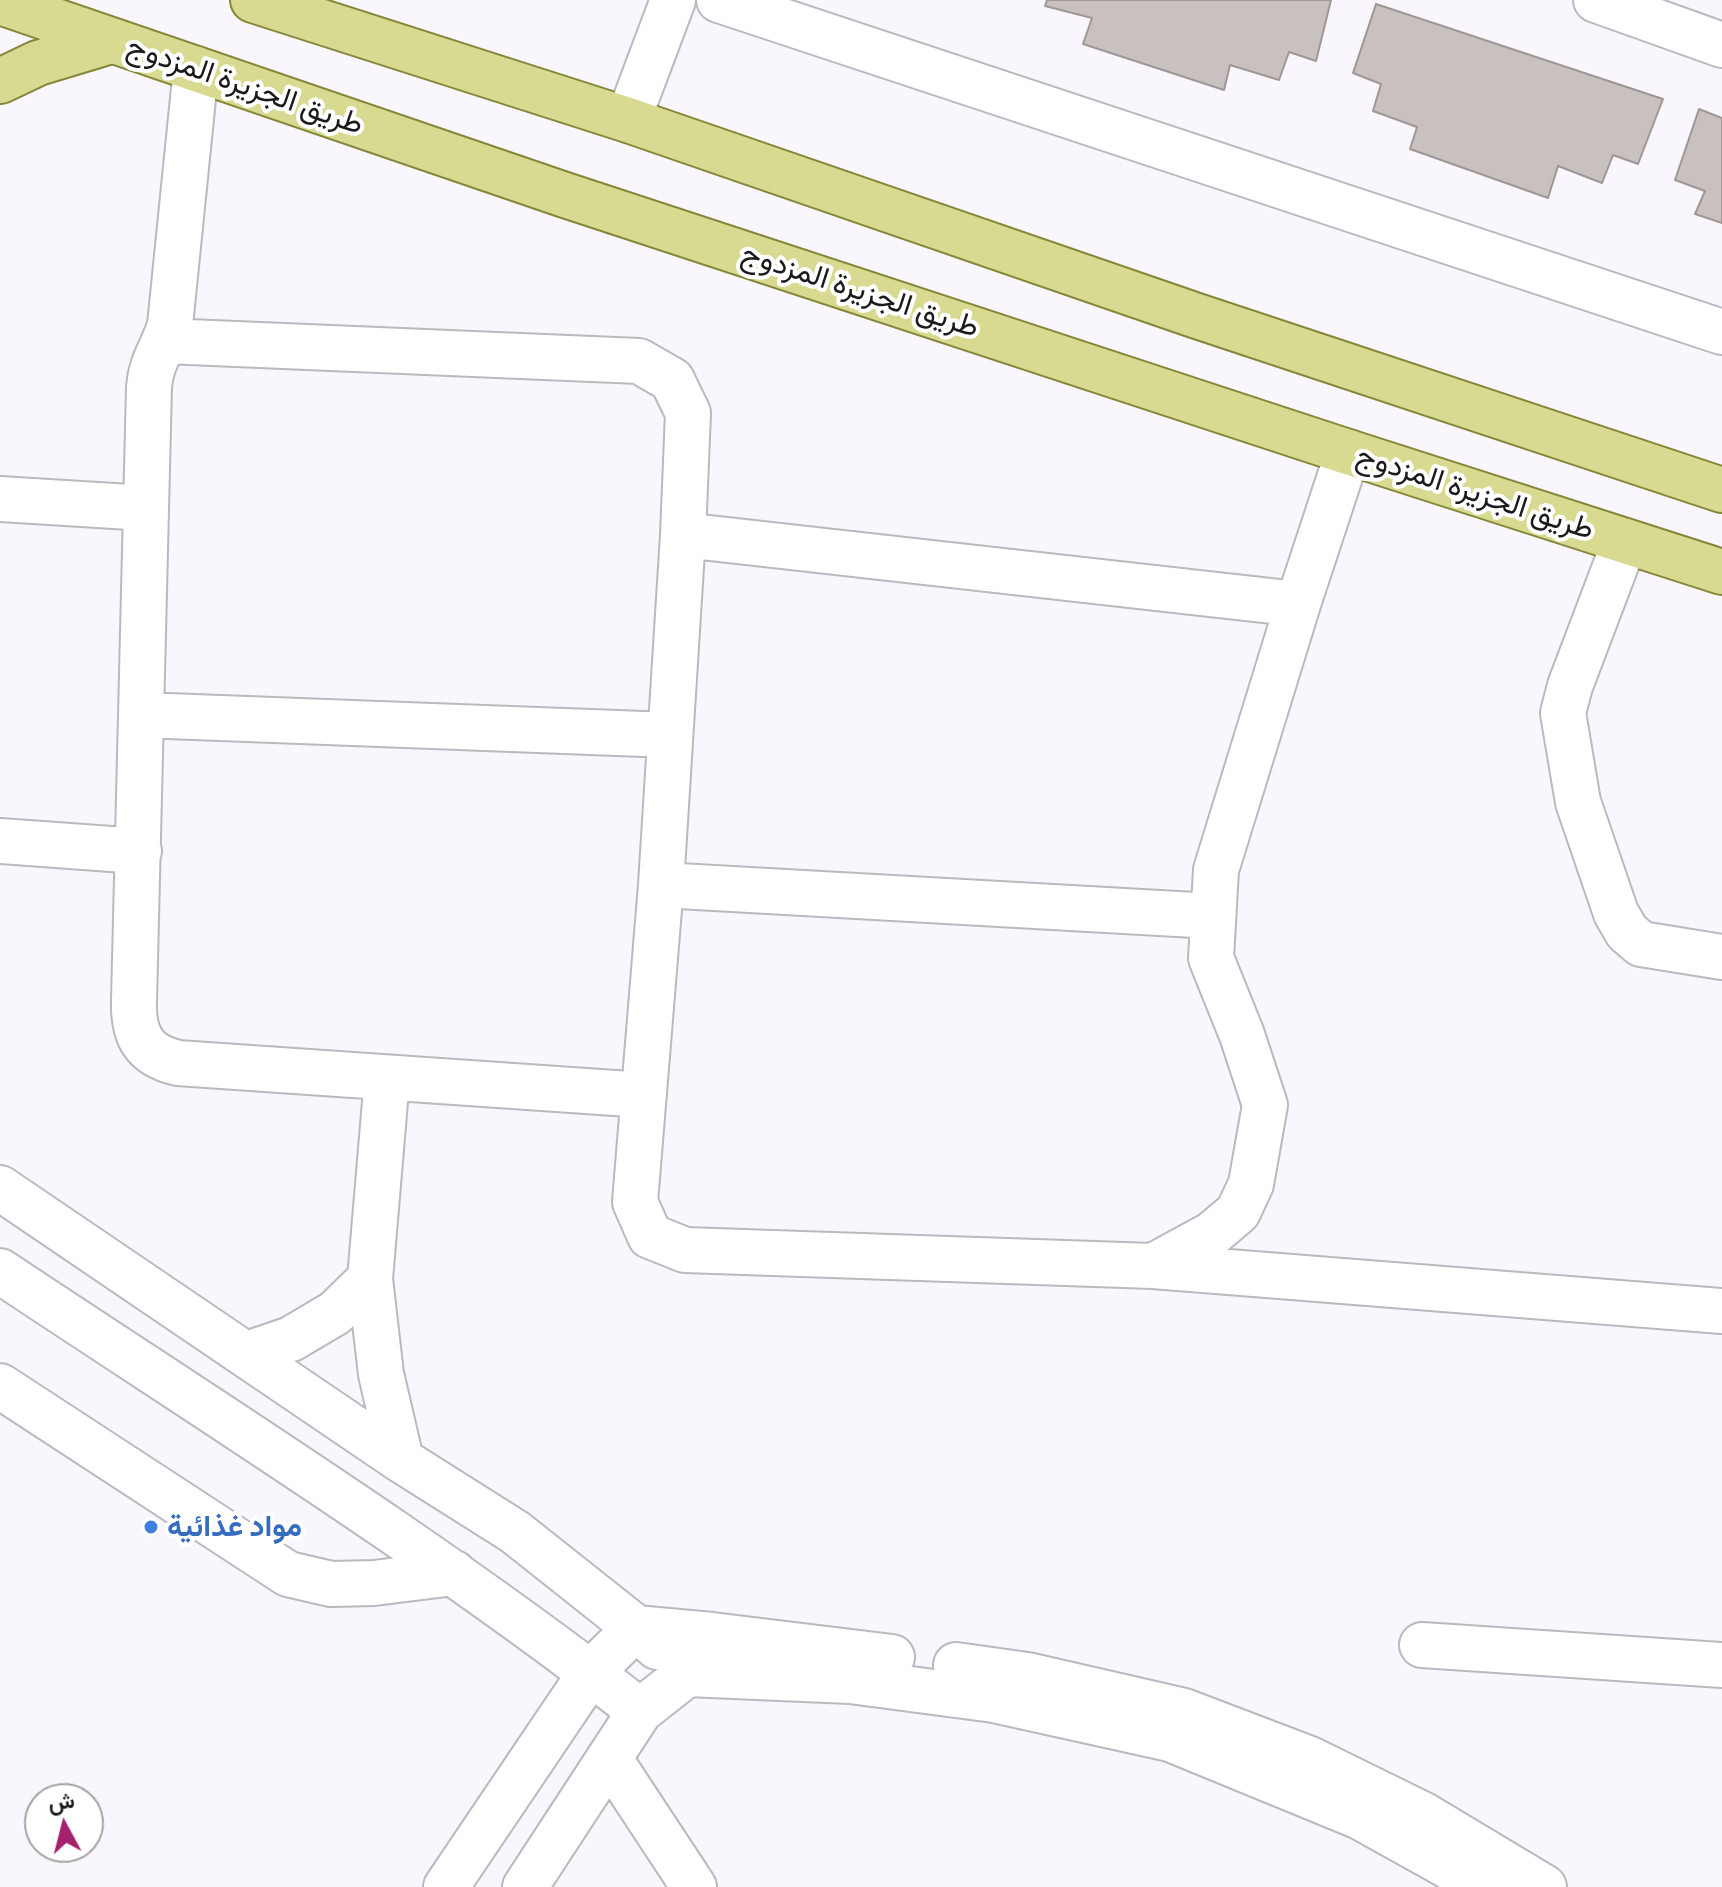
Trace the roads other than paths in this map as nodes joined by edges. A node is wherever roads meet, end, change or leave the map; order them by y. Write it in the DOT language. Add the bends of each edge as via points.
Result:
graph roads {
  1 [pos="253,0"];
  2 [pos="673,0"];
  3 [pos="719,0"];
  4 [pos="1596,0"];
  5 [pos="2,3"];
  6 [pos="111,41"];
  7 [pos="1722,45"];
  8 [pos="196,69"];
  9 [pos="0,81"];
  10 [pos="628,120"];
  11 [pos="1722,332"];
  12 [pos="165,341"];
  13 [pos="1348,452"];
  14 [pos="1722,490"];
  15 [pos="0,499"];
  16 [pos="146,508"];
  17 [pos="683,535"];
  18 [pos="1625,541"];
  19 [pos="1722,572"];
  20 [pos="1298,604"];
  21 [pos="141,715"];
  22 [pos="670,735"];
  23 [pos="0,841"];
  24 [pos="139,851"];
  25 [pos="661,885"];
  26 [pos="1213,916"];
  27 [pos="1722,957"];
  28 [pos="387,1078"];
  29 [pos="644,1095"];
  30 [pos="0,1188"];
  31 [pos="1153,1266"];
  32 [pos="0,1271"];
  33 [pos="370,1279"];
  34 [pos="1722,1311"];
  35 [pos="247,1354"];
  36 [pos="0,1386"];
  37 [pos="401,1460"];
  38 [pos="454,1573"];
  39 [pos="636,1628"];
  40 [pos="1422,1645"];
  41 [pos="1722,1665"];
  42 [pos="591,1672"];
  43 [pos="687,1674"];
  44 [pos="640,1711"];
  45 [pos="609,1758"];
  46 [pos="446,1887"];
  47 [pos="525,1887"];
  48 [pos="694,1887"];
  49 [pos="1479,1887"];
  50 [pos="1544,1887"];
  1 -- 10 [label="main road"];
  2 -- 10 [label="street"];
  3 -- 11 [label="street"];
  4 -- 7 [label="street"];
  5 -- 6 [label="main road, طريق الجزيرة المزدوج"];
  6 -- 8 [label="main road, طريق الجزيرة المزدوج"];
  6 -- 9 [label="main road" via="38,63"];
  8 -- 12 [label="street"];
  8 -- 13 [label="main road, طريق الجزيرة المزدوج"];
  10 -- 14 [label="main road"];
  12 -- 16 [label="street" via="149,379"];
  12 -- 17 [label="street" via="639,361 672,380 688,413"];
  13 -- 18 [label="main road, طريق الجزيرة المزدوج"];
  13 -- 20 [label="street"];
  15 -- 16 [label="street"];
  16 -- 21 [label="street"];
  17 -- 20 [label="street"];
  17 -- 22 [label="street"];
  18 -- 19 [label="main road, طريق الجزيرة المزدوج"];
  18 -- 27 [label="street" via="1563,713 1578,802 1627,932 1641,944"];
  20 -- 26 [label="street" via="1216,870"];
  21 -- 22 [label="street"];
  21 -- 24 [label="street"];
  22 -- 25 [label="street"];
  23 -- 24 [label="street"];
  24 -- 28 [label="street" via="134,1016 137,1032 154,1055 178,1063"];
  25 -- 26 [label="street"];
  25 -- 29 [label="street"];
  26 -- 31 [label="street" via="1211,958 1265,1105 1251,1184 1238,1212 1212,1234"];
  28 -- 29 [label="street"];
  28 -- 33 [label="street"];
  29 -- 31 [label="street" via="635,1202 650,1236 685,1250"];
  30 -- 35 [label="street"];
  31 -- 34 [label="street"];
  32 -- 38 [label="street"];
  33 -- 35 [label="street" via="335,1313 291,1339"];
  33 -- 37 [label="street" via="381,1374"];
  35 -- 37 [label="street"];
  36 -- 38 [label="street" via="288,1574 331,1584"];
  37 -- 39 [label="street" via="515,1532"];
  38 -- 42 [label="street"];
  39 -- 42 [label="street"];
  39 -- 43 [label="street"];
  39 -- 50 [label="street" via="1027,1675 1184,1711 1310,1759 1424,1815"];
  40 -- 41 [label="street"];
  42 -- 44 [label="street"];
  42 -- 46 [label="street"];
  43 -- 44 [label="street"];
  43 -- 49 [label="street" via="850,1681 950,1694 1170,1739 1360,1817"];
  44 -- 45 [label="street"];
  45 -- 47 [label="street"];
  45 -- 48 [label="street"];
}
